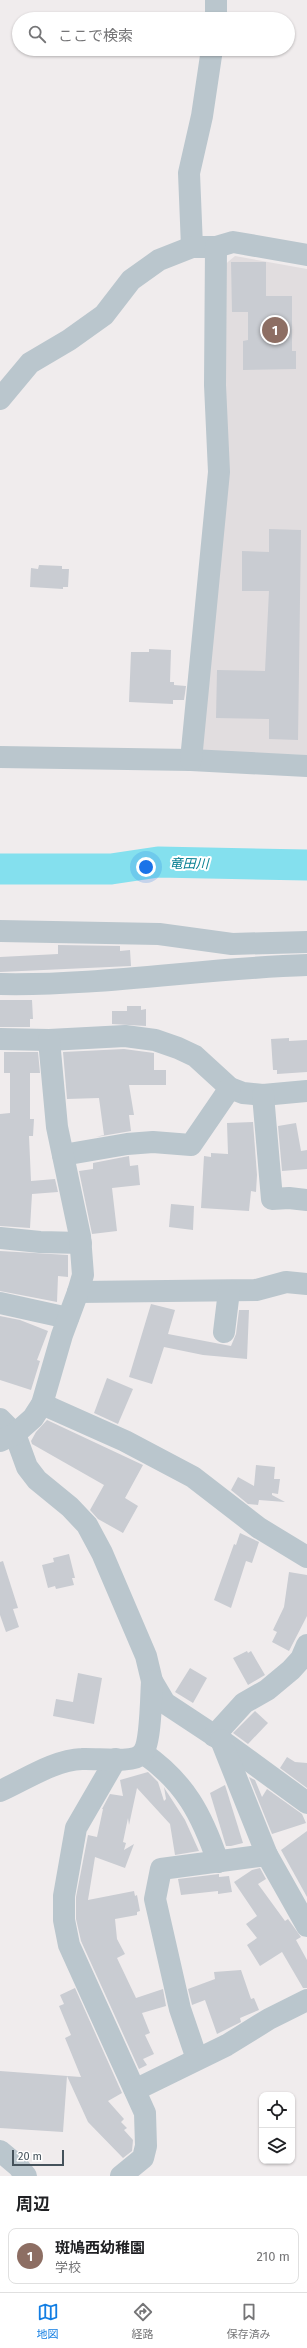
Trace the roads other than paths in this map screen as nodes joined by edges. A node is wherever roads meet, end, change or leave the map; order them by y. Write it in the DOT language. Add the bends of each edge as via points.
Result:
graph roads {
  1 [pos="216,0"];
  2 [pos="216,12"];
  3 [pos="211,56"];
  4 [pos="192,247"];
  5 [pos="216,247"];
  6 [pos="307,255"];
  7 [pos="0,399"];
  8 [pos="0,757"];
  9 [pos="191,760"];
  10 [pos="307,766"];
  11 [pos="0,931"];
  12 [pos="307,942"];
  13 [pos="307,965"];
  14 [pos="0,984"];
  15 [pos="0,1039"];
  16 [pos="49,1040"];
  17 [pos="230,1088"];
  18 [pos="307,1092"];
  19 [pos="263,1095"];
  20 [pos="62,1155"];
  21 [pos="307,1200"];
  22 [pos="0,1238"];
  23 [pos="81,1243"];
  24 [pos="307,1284"];
  25 [pos="229,1291"];
  26 [pos="78,1292"];
  27 [pos="0,1304"];
  28 [pos="68,1318"];
  29 [pos="224,1332"];
  30 [pos="42,1404"];
  31 [pos="0,1419"];
  32 [pos="8,1438"];
  33 [pos="307,1557"];
  34 [pos="307,1645"];
  35 [pos="152,1682"];
  36 [pos="217,1738"];
  37 [pos="143,1753"];
  38 [pos="116,1759"];
  39 [pos="0,1791"];
  40 [pos="307,1803"];
  41 [pos="267,1855"];
  42 [pos="218,1862"];
  43 [pos="307,1926"];
  44 [pos="305,2004"];
  45 [pos="197,2059"];
  46 [pos="134,2090"];
  47 [pos="0,2151"];
  48 [pos="127,2175"];
  49 [pos="26,2176"];
  1 -- 2 [label="street"];
  3 -- 4 [label="street" via="202,116 189,173"];
  4 -- 5 [label="street"];
  4 -- 7 [label="street" via="160,260 131,280 104,315 30,363"];
  5 -- 6 [label="street" via="233,242"];
  5 -- 9 [label="street" via="215,385 219,472"];
  8 -- 9 [label="street"];
  9 -- 10 [label="street"];
  11 -- 12 [label="street" via="159,934 232,944"];
  13 -- 14 [label="street" via="49,985"];
  15 -- 16 [label="street"];
  16 -- 17 [label="street" via="125,1036 155,1040 195,1056"];
  16 -- 20 [label="street"];
  17 -- 19 [label="street"];
  17 -- 20 [label="street" via="191,1145 153,1142"];
  18 -- 19 [label="street"];
  19 -- 21 [label="street" via="272,1199"];
  20 -- 23 [label="street"];
  22 -- 23 [label="street"];
  23 -- 26 [label="street" via="82,1275"];
  24 -- 25 [label="street" via="286,1282 268,1288"];
  25 -- 26 [label="street"];
  25 -- 29 [label="street"];
  26 -- 28 [label="street"];
  27 -- 28 [label="street"];
  28 -- 30 [label="street"];
  30 -- 32 [label="street" via="33,1418"];
  30 -- 33 [label="street" via="193,1477 259,1528"];
  31 -- 32 [label="street"];
  32 -- 35 [label="street" via="37,1480 87,1525 102,1553 146,1656"];
  34 -- 36 [label="street" via="301,1659 292,1670 267,1690 244,1703"];
  35 -- 36 [label="street" via="165,1703"];
  35 -- 37 [label="street" via="147,1743"];
  36 -- 40 [label="street"];
  36 -- 41 [label="street"];
  37 -- 38 [label="street" via="136,1758"];
  37 -- 42 [label="street" via="179,1784 206,1825"];
  38 -- 39 [label="street" via="68,1761"];
  38 -- 46 [label="street" via="76,1828 64,1896 64,1920 69,1945"];
  41 -- 42 [label="street"];
  41 -- 43 [label="street"];
  42 -- 45 [label="street" via="161,1870 155,1899 180,2009"];
  44 -- 45 [label="street"];
  45 -- 46 [label="street"];
  46 -- 48 [label="street" via="145,2113 146,2146 143,2158"];
  47 -- 49 [label="street"];
}
